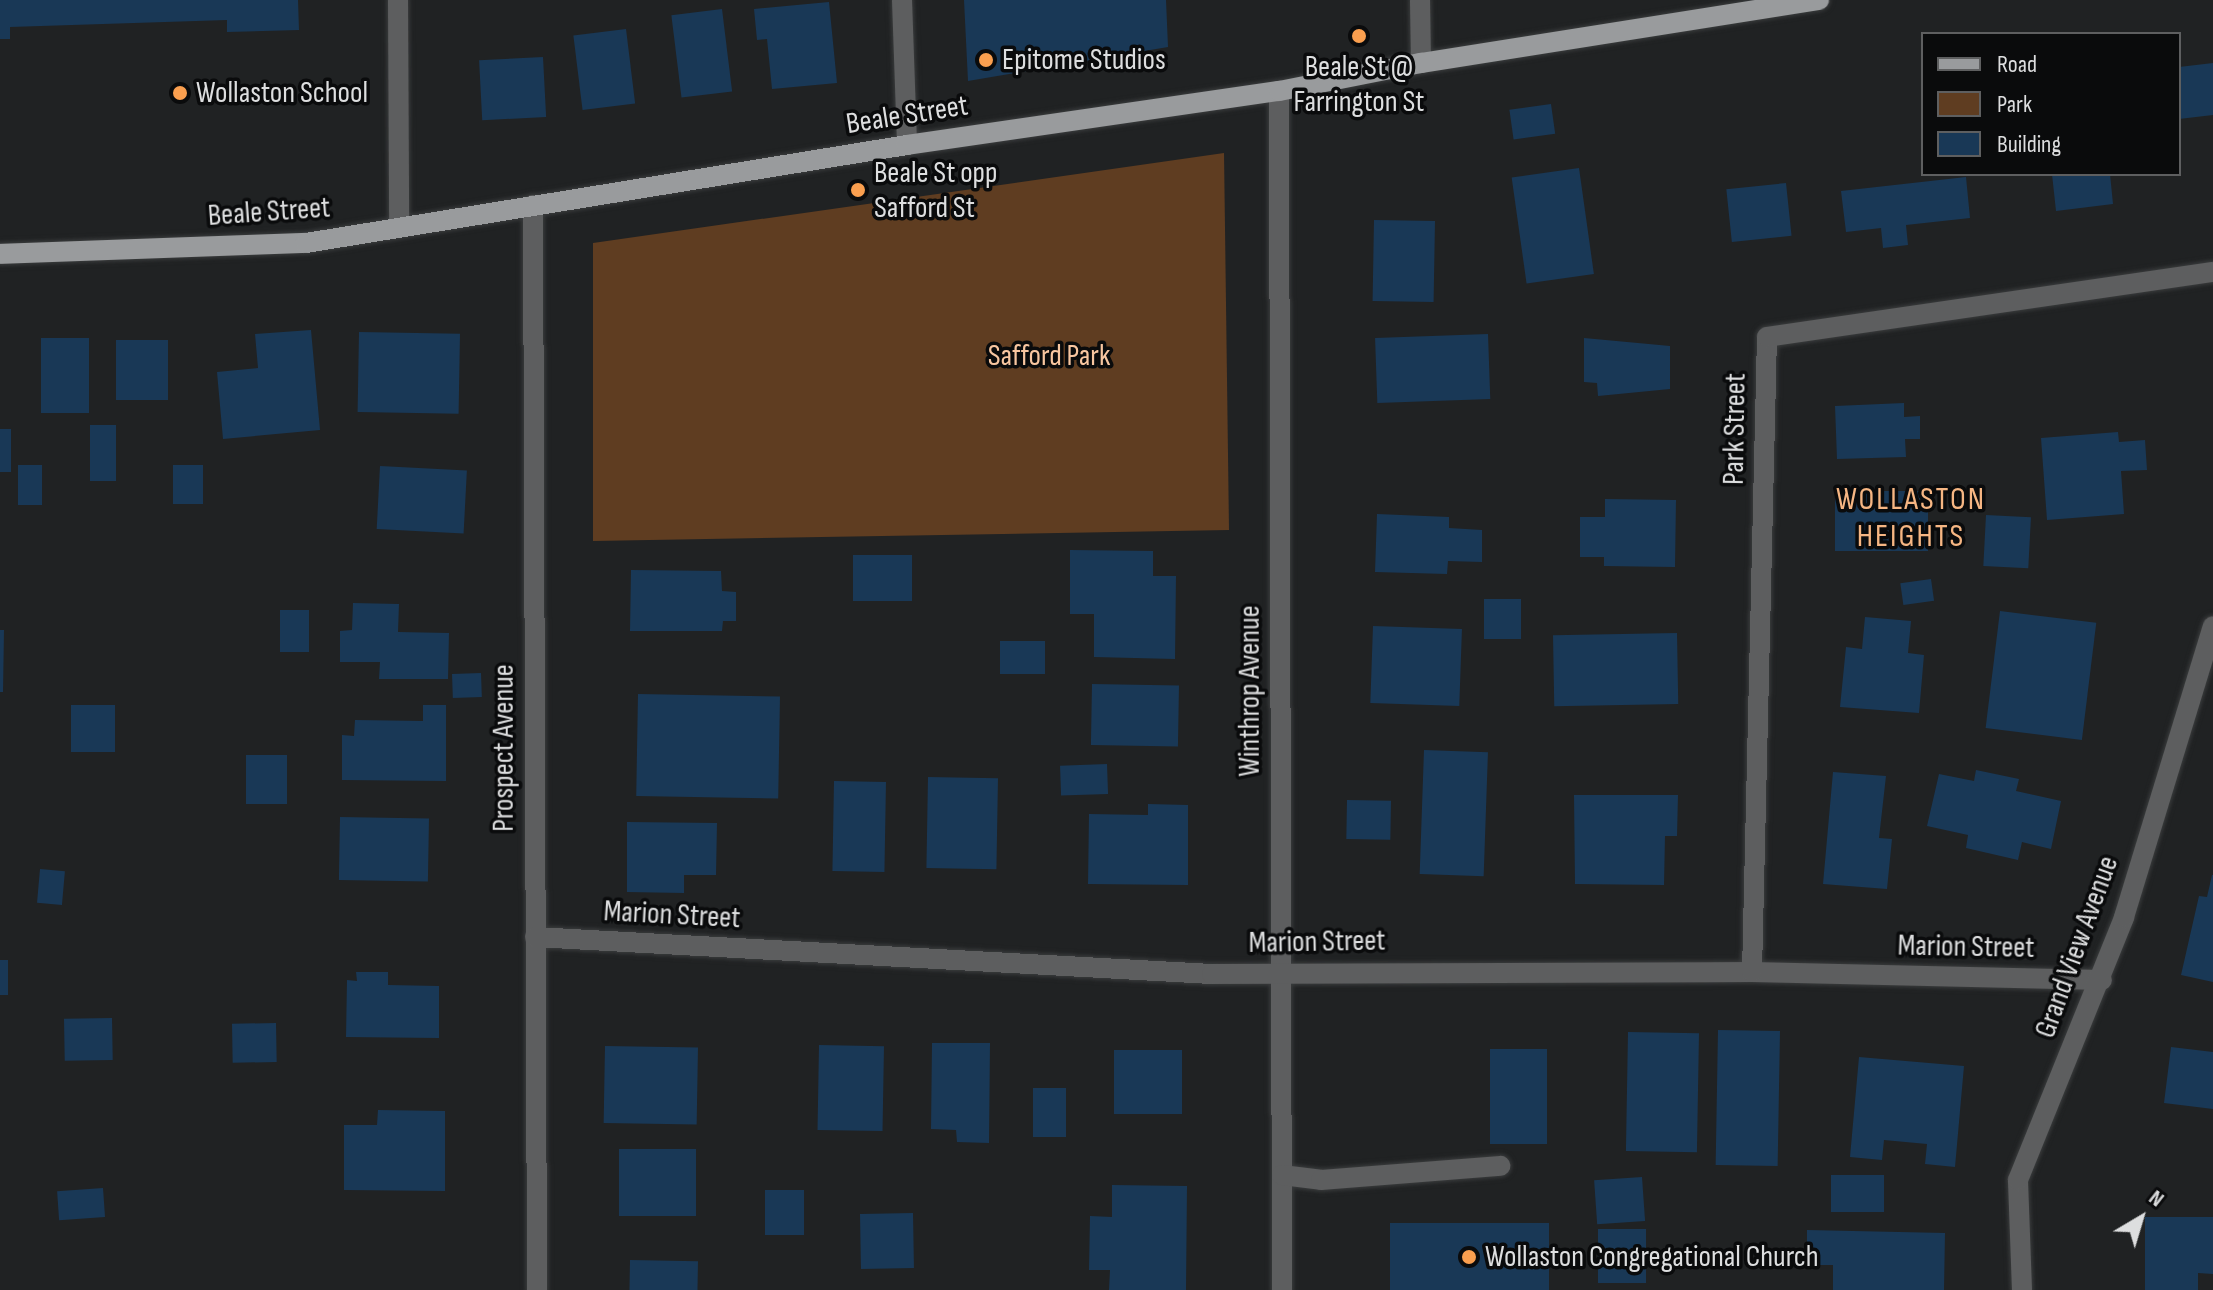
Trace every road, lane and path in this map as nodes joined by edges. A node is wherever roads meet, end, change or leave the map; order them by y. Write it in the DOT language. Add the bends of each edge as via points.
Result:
graph roads {
  1 [pos="398,0"];
  2 [pos="902,0"];
  3 [pos="1420,0"];
  4 [pos="1819,0"];
  5 [pos="1421,63"];
  6 [pos="1279,91"];
  7 [pos="907,145"];
  8 [pos="533,205"];
  9 [pos="399,227"];
  10 [pos="0,254"];
  11 [pos="2213,272"];
  12 [pos="2213,626"];
  13 [pos="535,937"];
  14 [pos="1280,971"];
  15 [pos="1752,972"];
  16 [pos="2102,980"];
  17 [pos="1500,1166"];
  18 [pos="1282,1175"];
  19 [pos="537,1290"];
  20 [pos="1282,1290"];
  21 [pos="2022,1290"];
  1 -- 9 [label="street"];
  2 -- 7 [label="street"];
  3 -- 5 [label="street"];
  4 -- 5 [label="main road, Beale Street"];
  5 -- 6 [label="main road, Beale Street"];
  6 -- 7 [label="main road, Beale Street"];
  6 -- 14 [label="street, Winthrop Avenue"];
  7 -- 8 [label="main road, Beale Street"];
  8 -- 9 [label="main road, Beale Street"];
  8 -- 13 [label="street, Prospect Avenue"];
  9 -- 10 [label="main road, Beale Street" via="306,243"];
  11 -- 15 [label="street, Park Street" via="1767,337"];
  12 -- 16 [label="street, Grand View Avenue"];
  13 -- 14 [label="street, Marion Street" via="1212,974"];
  13 -- 19 [label="street, Prospect Avenue"];
  14 -- 15 [label="street, Marion Street"];
  14 -- 18 [label="street, Winthrop Avenue"];
  15 -- 16 [label="street, Marion Street"];
  16 -- 21 [label="street, Grand View Avenue" via="2018,1180"];
  17 -- 18 [label="street" via="1346,1179"];
  18 -- 20 [label="street, Winthrop Avenue"];
}
